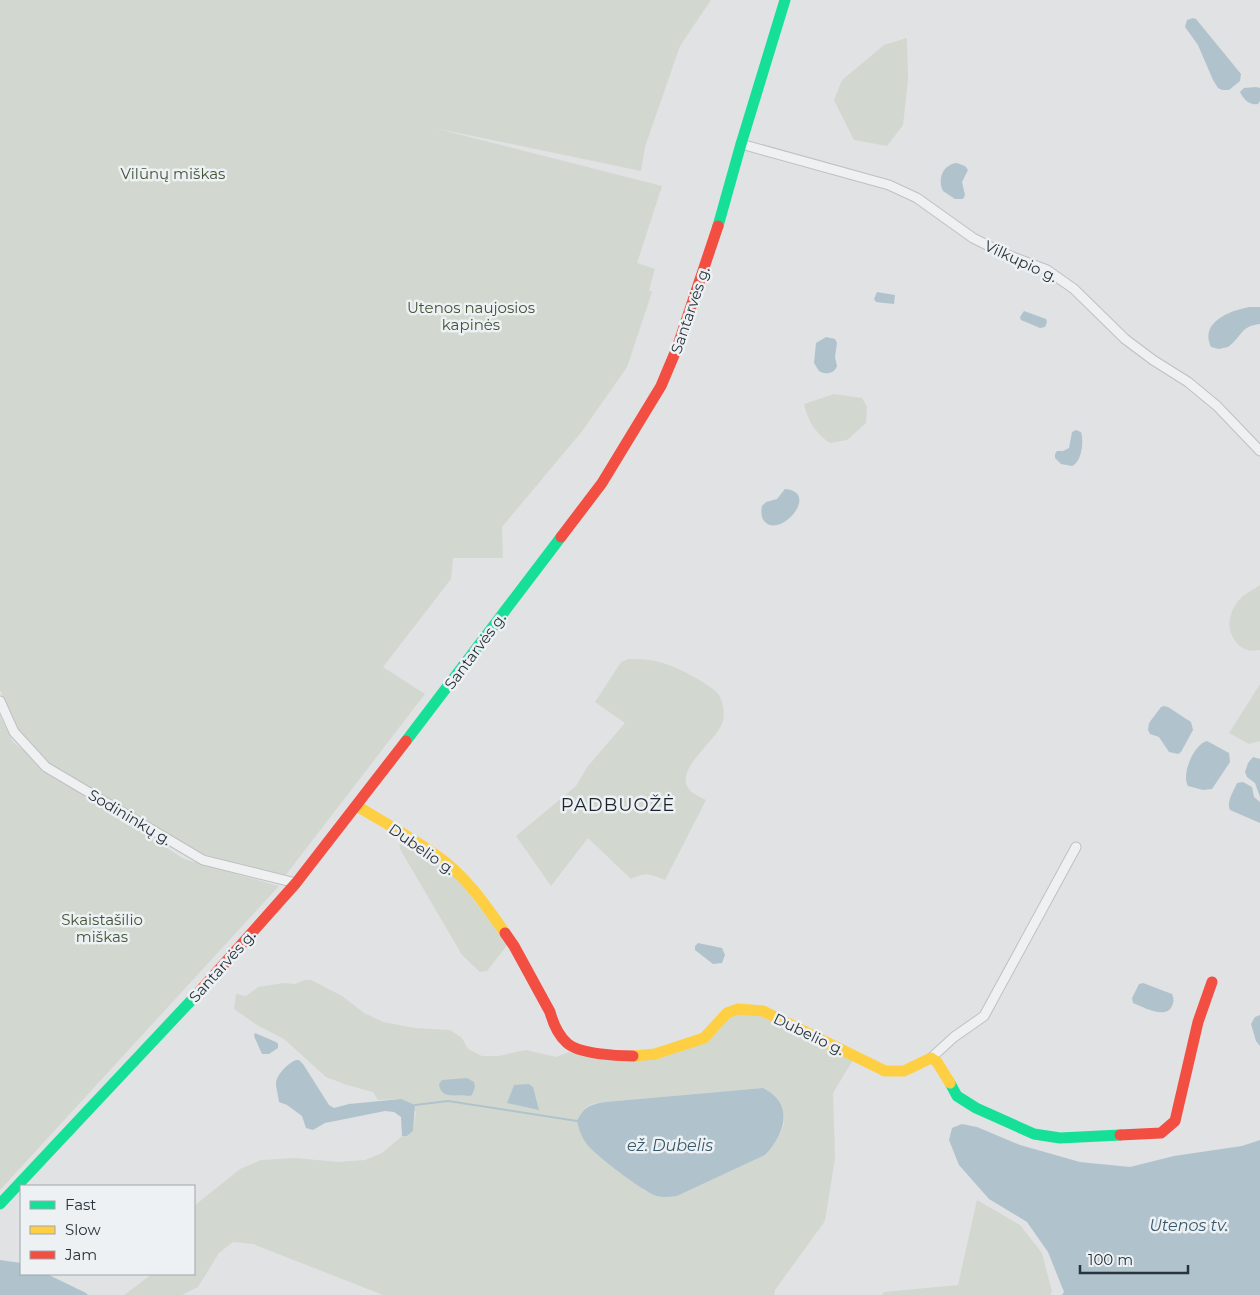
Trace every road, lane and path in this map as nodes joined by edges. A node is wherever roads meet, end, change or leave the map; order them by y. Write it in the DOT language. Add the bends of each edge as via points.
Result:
graph roads {
  1 [pos="785,0"];
  2 [pos="741,144"];
  3 [pos="1260,451"];
  4 [pos="0,700"];
  5 [pos="357,806"];
  6 [pos="1076,847"];
  7 [pos="296,883"];
  8 [pos="1212,982"];
  9 [pos="930,1058"];
  10 [pos="0,1204"];
  1 -- 2 [label="main road, Santarvės g."];
  2 -- 3 [label="street, Vilkupio g." via="889,185 917,198 973,238 1046,270 1074,289 1125,339 1217,406"];
  2 -- 5 [label="main road, Santarvės g." via="716,234 677,348 646,414 602,483"];
  4 -- 7 [label="street, Sodininkų g." via="14,732 46,767 203,860"];
  5 -- 7 [label="main road, Santarvės g."];
  5 -- 9 [label="main road, Dubelio g." via="437,855 463,878 514,946 550,1012 553,1024 568,1044 616,1056 656,1054 704,1038 727,1013 738,1010 763,1011 885,1071 908,1071"];
  6 -- 9 [label="street" via="984,1016"];
  7 -- 10 [label="main road, Santarvės g."];
  8 -- 9 [label="main road" via="1198,1022 1174,1121 1161,1133 1060,1138 1034,1134 957,1096 943,1070"];
}
